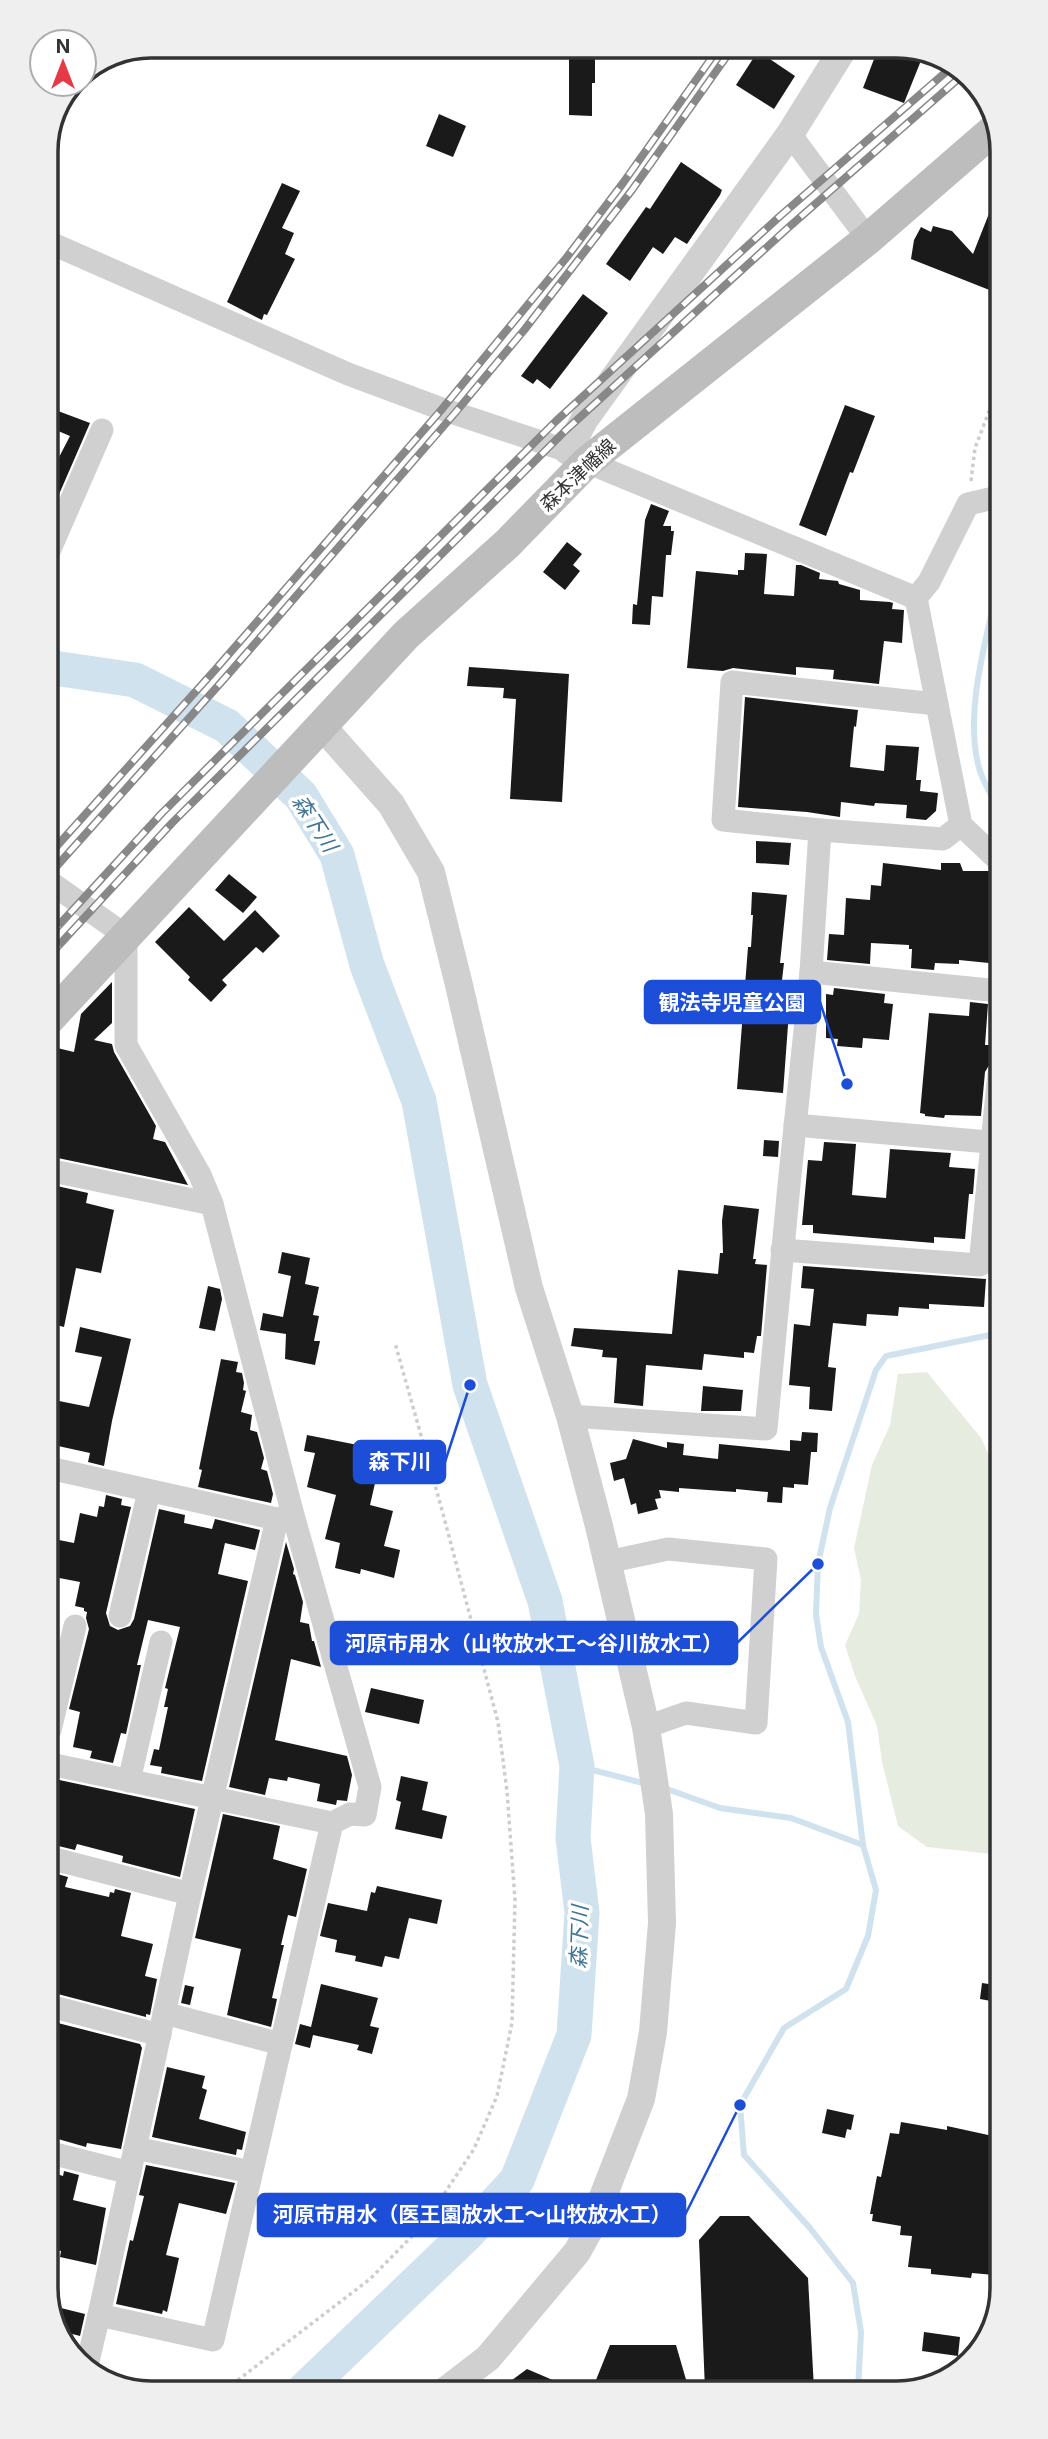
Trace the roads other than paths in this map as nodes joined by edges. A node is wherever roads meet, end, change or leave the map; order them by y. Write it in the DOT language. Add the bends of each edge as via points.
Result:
graph roads {
  1 [pos="838,58"];
  2 [pos="790,134"];
  3 [pos="988,135"];
  4 [pos="868,239"];
  5 [pos="58,246"];
  6 [pos="102,430"];
  7 [pos="578,456"];
  8 [pos="990,499"];
  9 [pos="58,531"];
  10 [pos="916,597"];
  11 [pos="936,704"];
  12 [pos="321,725"];
  13 [pos="961,824"];
  14 [pos="820,831"];
  15 [pos="990,852"];
  16 [pos="58,888"];
  17 [pos="126,936"];
  18 [pos="811,972"];
  19 [pos="990,990"];
  20 [pos="58,1009"];
  21 [pos="795,1125"];
  22 [pos="990,1142"];
  23 [pos="58,1172"];
  24 [pos="212,1204"];
  25 [pos="990,1229"];
  26 [pos="782,1250"];
  27 [pos="569,1416"];
  28 [pos="58,1470"];
  29 [pos="149,1490"];
  30 [pos="285,1517"];
  31 [pos="607,1562"];
  32 [pos="120,1616"];
  33 [pos="75,1626"];
  34 [pos="161,1642"];
  35 [pos="58,1697"];
  36 [pos="646,1727"];
  37 [pos="58,1766"];
  38 [pos="129,1781"];
  39 [pos="214,1798"];
  40 [pos="332,1823"];
  41 [pos="58,1860"];
  42 [pos="190,1894"];
  43 [pos="58,2007"];
  44 [pos="162,2024"];
  45 [pos="281,2043"];
  46 [pos="135,2148"];
  47 [pos="58,2155"];
  48 [pos="251,2172"];
  49 [pos="130,2173"];
  50 [pos="99,2315"];
  51 [pos="89,2357"];
  52 [pos="458,2381"];
  1 -- 2 [label="street"];
  2 -- 4 [label="street"];
  2 -- 7 [label="street" via="584,420"];
  3 -- 4 [label="main road, 森本津幡線"];
  4 -- 7 [label="main road, 森本津幡線"];
  5 -- 7 [label="street" via="348,374"];
  6 -- 9 [label="street"];
  7 -- 10 [label="street"];
  7 -- 12 [label="main road, 森本津幡線" via="507,544 406,635"];
  8 -- 10 [label="street" via="968,504 929,582"];
  10 -- 11 [label="street"];
  11 -- 13 [label="street"];
  11 -- 14 [label="street" via="732,682 723,820"];
  12 -- 17 [label="main road, 森本津幡線"];
  12 -- 27 [label="street" via="391,804 431,872 529,1288"];
  13 -- 14 [label="street" via="943,839"];
  13 -- 15 [label="street"];
  14 -- 18 [label="street"];
  16 -- 17 [label="street"];
  17 -- 20 [label="main road, 森本津幡線"];
  17 -- 24 [label="street" via="126,1045"];
  18 -- 19 [label="street"];
  18 -- 21 [label="street"];
  21 -- 22 [label="street"];
  21 -- 26 [label="street"];
  23 -- 24 [label="street"];
  24 -- 30 [label="street"];
  25 -- 26 [label="street" via="980,1265"];
  26 -- 27 [label="street" via="766,1429"];
  27 -- 31 [label="street"];
  28 -- 29 [label="street"];
  29 -- 30 [label="street"];
  29 -- 32 [label="street"];
  30 -- 39 [label="street"];
  30 -- 40 [label="street" via="370,1787 365,1815 350,1814"];
  31 -- 36 [label="street"];
  31 -- 36 [label="street" via="668,1549 766,1559 757,1723 686,1713"];
  33 -- 35 [label="street"];
  34 -- 38 [label="street"];
  36 -- 52 [label="street" via="659,1814 662,1923 653,2032 640,2099 592,2225 577,2252 488,2358"];
  37 -- 38 [label="street"];
  38 -- 39 [label="street"];
  39 -- 40 [label="street"];
  39 -- 42 [label="street"];
  40 -- 45 [label="street"];
  41 -- 42 [label="street"];
  42 -- 44 [label="street"];
  43 -- 44 [label="street"];
  44 -- 45 [label="street"];
  44 -- 46 [label="street"];
  45 -- 48 [label="street"];
  46 -- 48 [label="street"];
  46 -- 49 [label="street"];
  47 -- 49 [label="street"];
  48 -- 50 [label="street" via="214,2340"];
  49 -- 50 [label="street"];
  50 -- 51 [label="street"];
}
